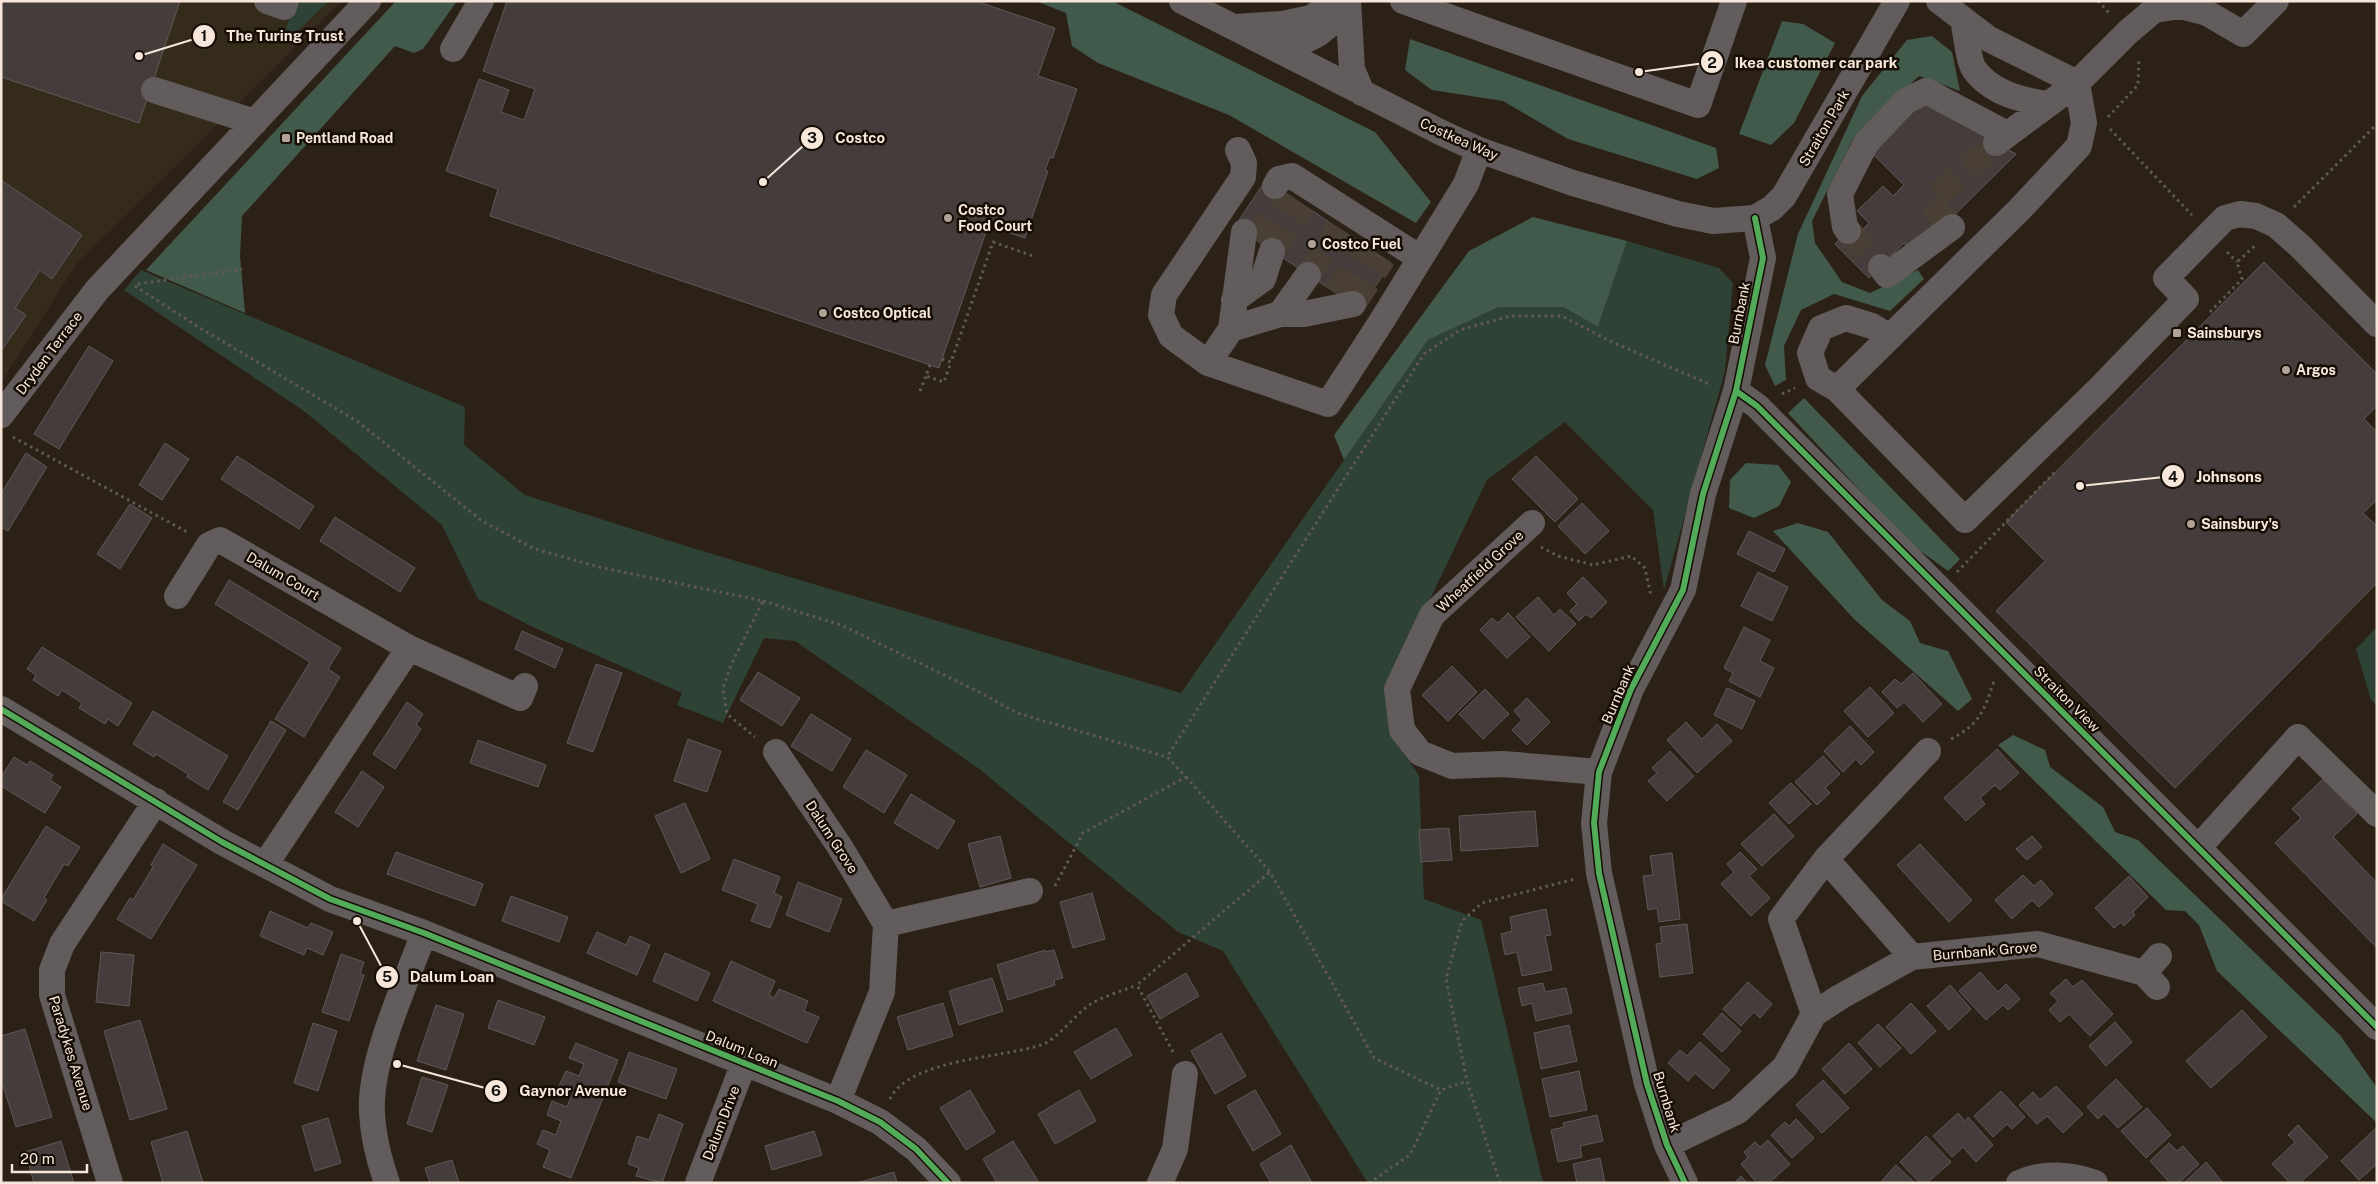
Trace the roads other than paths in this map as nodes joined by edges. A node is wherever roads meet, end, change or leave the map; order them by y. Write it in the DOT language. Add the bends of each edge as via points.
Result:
graph roads {
  1 [pos="267,1"];
  2 [pos="286,1"];
  3 [pos="368,1"];
  4 [pos="481,1"];
  5 [pos="1182,1"];
  6 [pos="1403,1"];
  7 [pos="1734,1"];
  8 [pos="1897,1"];
  9 [pos="1939,1"];
  10 [pos="2276,1"];
  11 [pos="1344,2"];
  12 [pos="1963,20"];
  13 [pos="1233,27"];
  14 [pos="453,49"];
  15 [pos="1277,49"];
  16 [pos="2077,83"];
  17 [pos="154,90"];
  18 [pos="1362,93"];
  19 [pos="2047,104"];
  20 [pos="255,122"];
  21 [pos="1238,150"];
  22 [pos="1480,150"];
  23 [pos="1337,217"];
  24 [pos="1755,218"];
  25 [pos="1848,231"];
  26 [pos="1974,253"];
  27 [pos="1420,258"];
  28 [pos="1881,267"];
  29 [pos="1299,280"];
  30 [pos="1234,300"];
  31 [pos="2377,324"];
  32 [pos="1230,329"];
  33 [pos="1890,337"];
  34 [pos="1208,363"];
  35 [pos="1828,383"];
  36 [pos="1746,398"];
  37 [pos="6,425"];
  38 [pos="1525,529"];
  39 [pos="177,596"];
  40 [pos="409,648"];
  41 [pos="525,686"];
  42 [pos="1,709"];
  43 [pos="1928,751"];
  44 [pos="776,752"];
  45 [pos="1599,772"];
  46 [pos="156,801"];
  47 [pos="2377,814"];
  48 [pos="2198,848"];
  49 [pos="1826,859"];
  50 [pos="265,865"];
  51 [pos="1030,891"];
  52 [pos="886,924"];
  53 [pos="424,933"];
  54 [pos="1912,957"];
  55 [pos="2153,972"];
  56 [pos="1814,1014"];
  57 [pos="2377,1027"];
  58 [pos="744,1063"];
  59 [pos="1185,1074"];
  60 [pos="838,1101"];
  61 [pos="1668,1145"];
  62 [pos="110,1183"];
  63 [pos="386,1183"];
  64 [pos="698,1183"];
  65 [pos="948,1183"];
  66 [pos="1160,1183"];
  67 [pos="1685,1183"];
  68 [pos="2020,1183"];
  69 [pos="2095,1183"];
  1 -- 2 [label="street" via="284,6"];
  3 -- 20 [label="street"];
  4 -- 14 [label="street"];
  5 -- 13 [label="street, Costkea Way"];
  6 -- 7 [label="street" via="1698,105"];
  8 -- 24 [label="street, Straiton Park" via="1784,196"];
  9 -- 12 [label="street"];
  10 -- 16 [label="street" via="2243,34 2207,13 2180,6 2154,10"];
  11 -- 13 [label="street" via="1311,18 1282,24"];
  11 -- 15 [label="street" via="1328,28 1310,40"];
  11 -- 18 [label="street" via="1352,70"];
  12 -- 16 [label="street" via="1989,39"];
  12 -- 19 [label="street" via="1973,68 1990,85 2019,99"];
  13 -- 15 [label="street, Costkea Way"];
  15 -- 18 [label="street, Costkea Way"];
  16 -- 19 [label="street"];
  16 -- 26 [label="street" via="2084,122 2079,146"];
  17 -- 20 [label="street"];
  18 -- 22 [label="street, Costkea Way"];
  19 -- 25 [label="street" via="2002,138 1926,91 1906,101 1866,143 1840,194"];
  20 -- 37 [label="street, Dryden Terrace" via="97,290"];
  21 -- 34 [label="street" via="1244,163 1243,177 1164,295 1161,315 1171,336"];
  22 -- 24 [label="street, Costkea Way" via="1573,183 1678,214 1713,221"];
  22 -- 27 [label="street" via="1466,184"];
  23 -- 27 [label="street"];
  24 -- 36 [label="street, Burnbank" via="1763,258"];
  26 -- 28 [label="street" via="1949,225 1887,275"];
  26 -- 33 [label="street"];
  27 -- 34 [label="street" via="1328,404"];
  29 -- 30 [label="street" via="1264,279"];
  29 -- 30 [label="street" via="1240,263"];
  29 -- 32 [label="street"];
  30 -- 32 [label="street"];
  31 -- 35 [label="street" via="2276,226 2256,216 2240,214 2224,218 2166,278 2186,299 1965,520"];
  32 -- 34 [label="street"];
  33 -- 35 [label="street"];
  33 -- 35 [label="street" via="1872,326 1846,318 1821,328 1810,353"];
  36 -- 45 [label="street, Burnbank" via="1703,494 1683,590 1631,689"];
  36 -- 48 [label="street, Straiton View"];
  38 -- 45 [label="street, Wheatfield Grove" via="1432,615 1397,689 1402,730 1420,753 1452,766 1503,764"];
  39 -- 40 [label="street, Dalum Court" via="209,544 220,540"];
  40 -- 41 [label="street, Dalum Court" via="520,698"];
  40 -- 50 [label="street"];
  42 -- 46 [label="street, Dalum Loan"];
  43 -- 49 [label="street"];
  44 -- 52 [label="street, Dalum Grove" via="840,847"];
  45 -- 61 [label="street, Burnbank" via="1594,823 1599,873 1647,1084"];
  46 -- 50 [label="street, Dalum Loan"];
  46 -- 62 [label="street, Paradykes Avenue" via="62,944 52,970 52,995"];
  47 -- 48 [label="street" via="2298,737"];
  48 -- 57 [label="street, Straiton View"];
  49 -- 54 [label="street"];
  49 -- 56 [label="street" via="1781,919"];
  50 -- 53 [label="street, Dalum Loan" via="330,899"];
  51 -- 52 [label="street"];
  52 -- 60 [label="street" via="882,992"];
  53 -- 58 [label="street, Dalum Loan"];
  53 -- 63 [label="street" via="377,1064 372,1111 377,1152"];
  54 -- 55 [label="street, Burnbank Grove" via="2038,944"];
  54 -- 56 [label="street, Burnbank Grove"];
  56 -- 61 [label="street, Burnbank Grove" via="1784,1066 1738,1111"];
  58 -- 60 [label="street, Dalum Loan"];
  58 -- 64 [label="street, Dalum Drive"];
  59 -- 66 [label="street" via="1175,1149"];
  60 -- 65 [label="street, Dalum Loan" via="880,1122 916,1149"];
  61 -- 67 [label="street, Burnbank"];
  68 -- 69 [label="street" via="2034,1177 2077,1176"];
}
